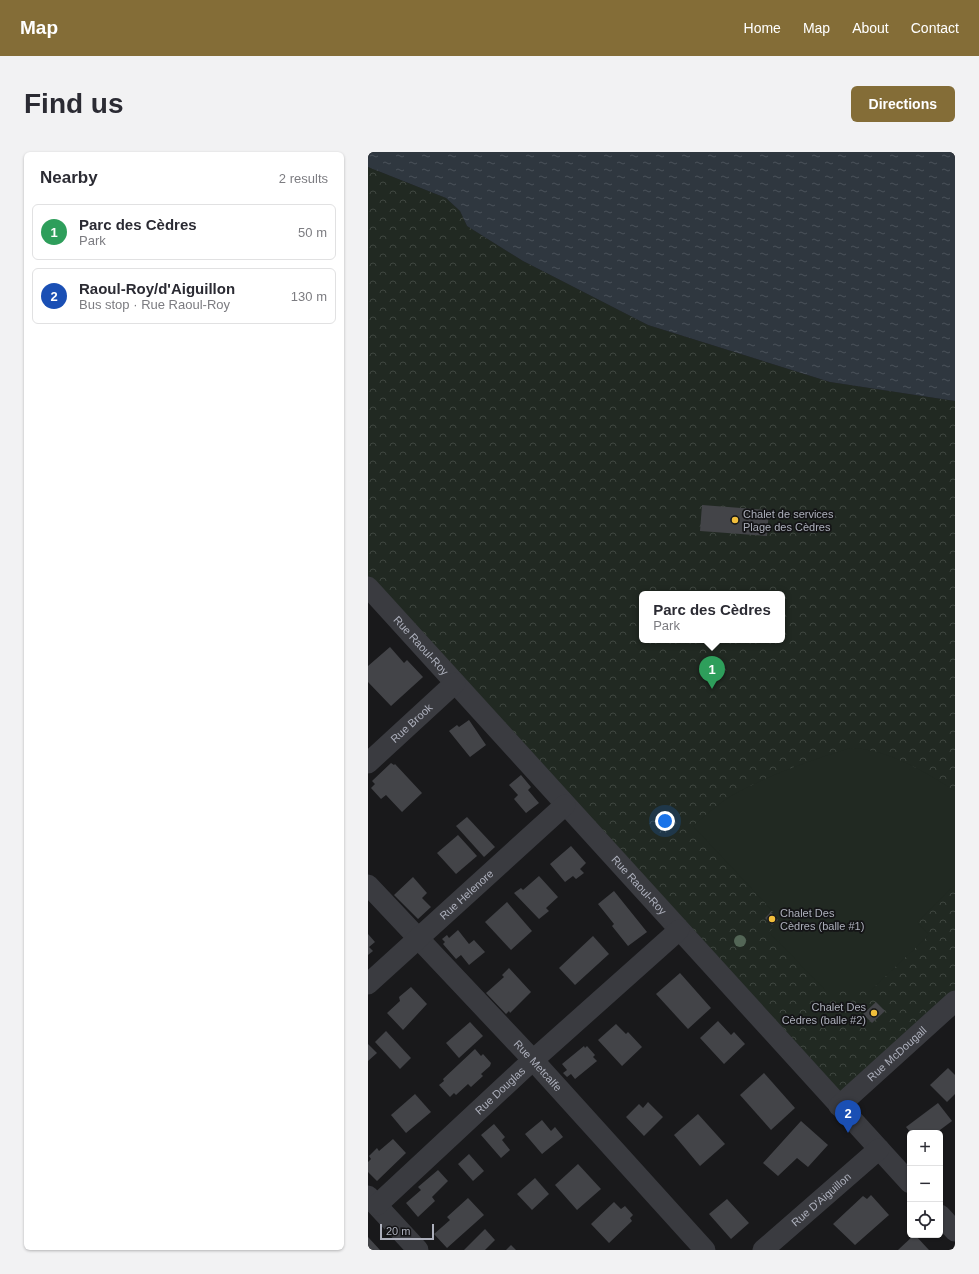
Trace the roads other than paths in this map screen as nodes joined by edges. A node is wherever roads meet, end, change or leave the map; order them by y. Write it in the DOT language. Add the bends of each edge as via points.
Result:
graph roads {
  1 [pos="368,587"];
  2 [pos="455,683"];
  3 [pos="368,763"];
  4 [pos="565,804"];
  5 [pos="368,885"];
  6 [pos="680,930"];
  7 [pos="418,938"];
  8 [pos="368,984"];
  9 [pos="955,1001"];
  10 [pos="533,1060"];
  11 [pos="839,1106"];
  12 [pos="878,1149"];
  13 [pos="907,1180"];
  14 [pos="372,1201"];
  15 [pos="943,1218"];
  16 [pos="955,1231"];
  17 [pos="418,1250"];
  18 [pos="705,1250"];
  19 [pos="763,1250"];
  1 -- 2 [label="street, Rue Raoul-Roy"];
  2 -- 3 [label="street, Rue Brook"];
  2 -- 4 [label="street, Rue Raoul-Roy"];
  4 -- 6 [label="street, Rue Raoul-Roy"];
  4 -- 7 [label="street, Rue Helenore"];
  5 -- 7 [label="street, Rue Metcalfe"];
  6 -- 10 [label="street, Rue Douglas"];
  6 -- 11 [label="street, Rue Raoul-Roy"];
  7 -- 8 [label="street, Rue Helenore"];
  7 -- 10 [label="street, Rue Metcalfe"];
  9 -- 11 [label="street, Rue McDougall"];
  10 -- 14 [label="street, Rue Douglas"];
  10 -- 18 [label="street, Rue Metcalfe"];
  11 -- 12 [label="street, Rue Raoul-Roy"];
  12 -- 13 [label="street, Rue Raoul-Roy"];
  12 -- 19 [label="street, Rue D'Aiguillon"];
  14 -- 17 [label="street"];
  15 -- 16 [label="street"];
}
